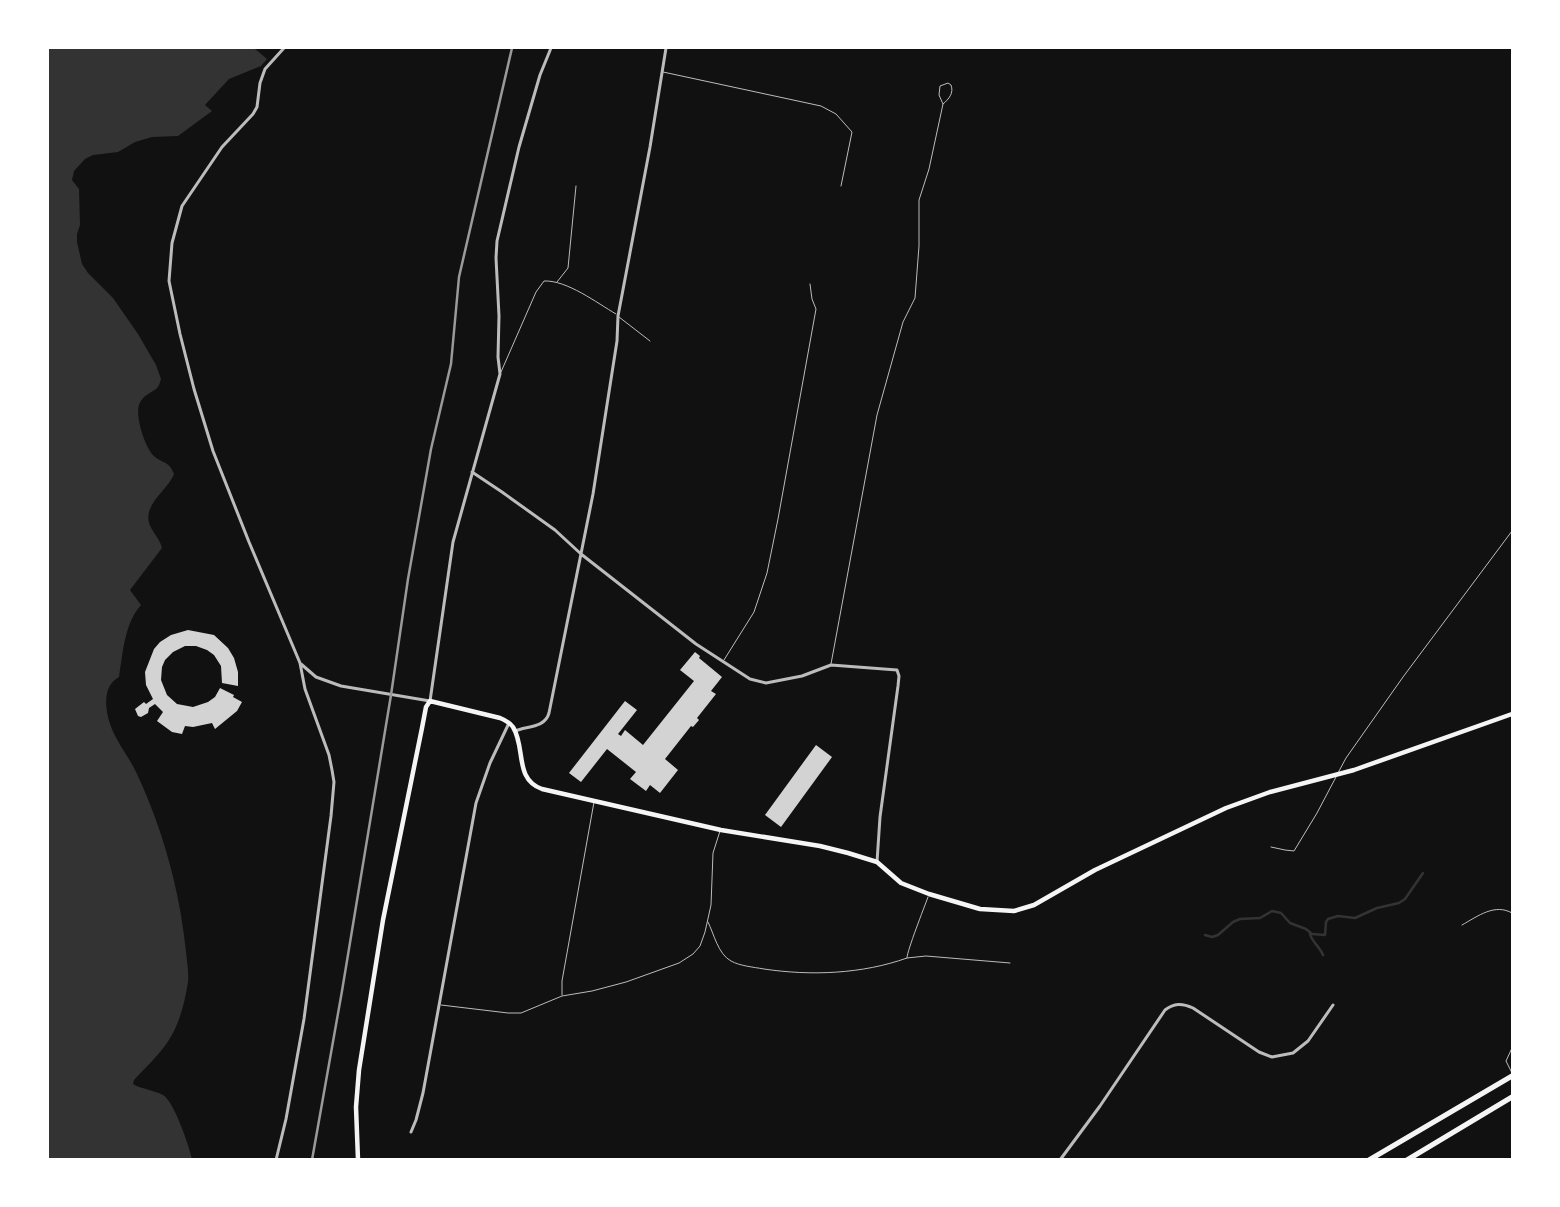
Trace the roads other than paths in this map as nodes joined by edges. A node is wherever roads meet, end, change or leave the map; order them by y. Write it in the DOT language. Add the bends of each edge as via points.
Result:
graph roads {
  1 [pos="284,48"];
  2 [pos="551,48"];
  3 [pos="666,48"];
  4 [pos="662,72"];
  5 [pos="943,104"];
  6 [pos="576,186"];
  7 [pos="840,186"];
  8 [pos="557,282"];
  9 [pos="810,284"];
  10 [pos="618,316"];
  11 [pos="650,341"];
  12 [pos="500,374"];
  13 [pos="472,472"];
  14 [pos="1512,531"];
  15 [pos="581,554"];
  16 [pos="724,660"];
  17 [pos="300,663"];
  18 [pos="831,665"];
  19 [pos="430,701"];
  20 [pos="1512,714"];
  21 [pos="509,723"];
  22 [pos="515,731"];
  23 [pos="1337,774"];
  24 [pos="594,801"];
  25 [pos="720,830"];
  26 [pos="1270,847"];
  27 [pos="877,862"];
  28 [pos="929,894"];
  29 [pos="1512,913"];
  30 [pos="707,922"];
  31 [pos="1462,925"];
  32 [pos="907,958"];
  33 [pos="1010,963"];
  34 [pos="562,996"];
  35 [pos="441,1005"];
  36 [pos="1333,1005"];
  37 [pos="1512,1048"];
  38 [pos="1512,1075"];
  39 [pos="1512,1097"];
  40 [pos="411,1132"];
  41 [pos="276,1160"];
  42 [pos="358,1160"];
  43 [pos="1060,1160"];
  44 [pos="1369,1160"];
  45 [pos="1407,1160"];
  1 -- 17 [label="street" via="264,69 253,114 222,147 182,206 172,243 169,281 194,390 213,451"];
  2 -- 12 [label="street" via="525,123 497,241"];
  3 -- 4 [label="street"];
  4 -- 7 [label="lane" via="833,111 852,132"];
  4 -- 10 [label="street"];
  5 -- 5 [label="lane" via="940,86 948,83 952,91"];
  5 -- 18 [label="lane" via="919,200 915,298 903,322 877,416"];
  6 -- 8 [label="lane" via="568,268"];
  8 -- 10 [label="lane"];
  8 -- 12 [label="lane" via="544,281 536,292"];
  9 -- 16 [label="lane" via="816,309 766,573 754,612"];
  10 -- 11 [label="lane"];
  10 -- 15 [label="street" via="593,494"];
  12 -- 13 [label="street"];
  13 -- 15 [label="street" via="555,530"];
  13 -- 19 [label="street" via="453,542"];
  14 -- 23 [label="lane" via="1403,677"];
  15 -- 16 [label="street" via="696,644"];
  15 -- 22 [label="street" via="548,718 543,723"];
  16 -- 18 [label="street" via="750,679 766,683 802,676"];
  17 -- 19 [label="street" via="316,677 328,682"];
  17 -- 41 [label="street" via="305,689 329,755 334,782 304,1019"];
  18 -- 27 [label="street" via="893,668 898,672"];
  19 -- 21 [label="main road"];
  19 -- 42 [label="main road" via="426,707 383,920 359,1070 356,1107"];
  20 -- 23 [label="main road"];
  21 -- 22 [label="main road"];
  21 -- 35 [label="street" via="476,803"];
  22 -- 24 [label="main road" via="524,770 532,785"];
  23 -- 26 [label="lane" via="1318,814 1294,851"];
  23 -- 28 [label="main road" via="1270,792 1199,820 1095,870 1024,909 980,909"];
  24 -- 25 [label="main road"];
  24 -- 34 [label="lane"];
  25 -- 27 [label="main road" via="820,846"];
  25 -- 30 [label="lane" via="712,853"];
  27 -- 28 [label="main road" via="901,883"];
  28 -- 32 [label="lane"];
  29 -- 31 [label="lane" via="1494,909"];
  30 -- 32 [label="lane" via="725,956 747,966 830,973"];
  30 -- 34 [label="lane" via="700,946 679,963 626,982"];
  32 -- 33 [label="lane" via="926,956"];
  34 -- 35 [label="lane" via="514,1014"];
  35 -- 40 [label="street" via="424,1093"];
  36 -- 43 [label="street" via="1308,1041 1293,1053 1272,1056 1259,1052 1193,1008 1182,1004 1164,1010"];
  37 -- 38 [label="lane" via="1506,1061"];
  38 -- 44 [label="highway"];
  39 -- 45 [label="highway"];
}
